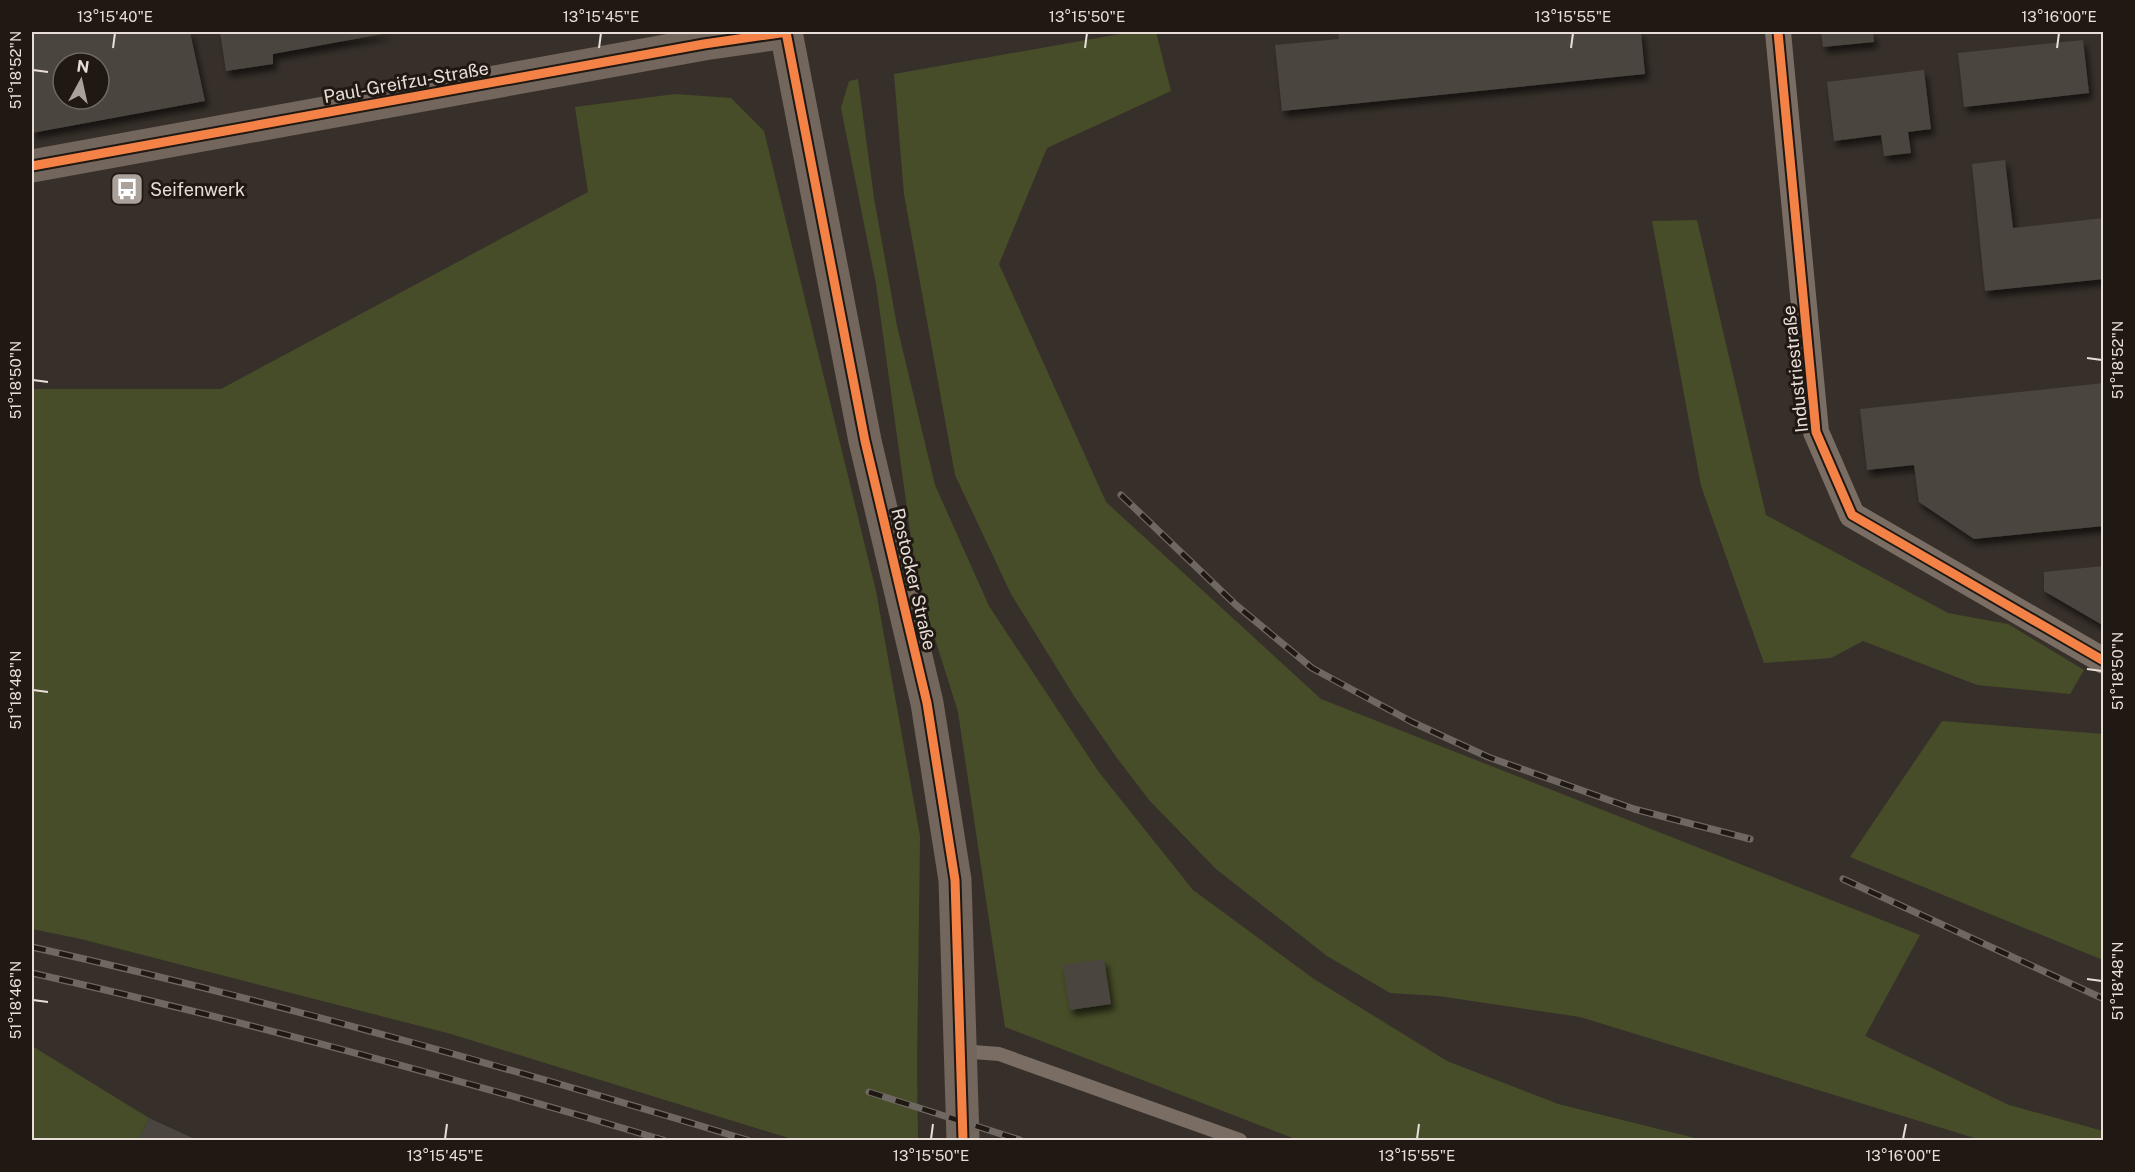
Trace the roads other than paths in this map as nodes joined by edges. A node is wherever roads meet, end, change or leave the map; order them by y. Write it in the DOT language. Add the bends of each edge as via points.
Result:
graph roads {
  1 [pos="786,32"];
  2 [pos="1778,32"];
  3 [pos="32,166"];
  4 [pos="2103,661"];
  5 [pos="960,1051"];
  6 [pos="963,1140"];
  7 [pos="1240,1140"];
  1 -- 3 [label="street, Paul-Greifzu-Straße"];
  1 -- 5 [label="street, Rostocker Straße" via="865,441 927,702 955,880"];
  2 -- 4 [label="street, Industriestraße" via="1816,432 1852,515"];
  5 -- 6 [label="street, Rostocker Straße"];
  5 -- 7 [label="lane" via="999,1054"];
}
